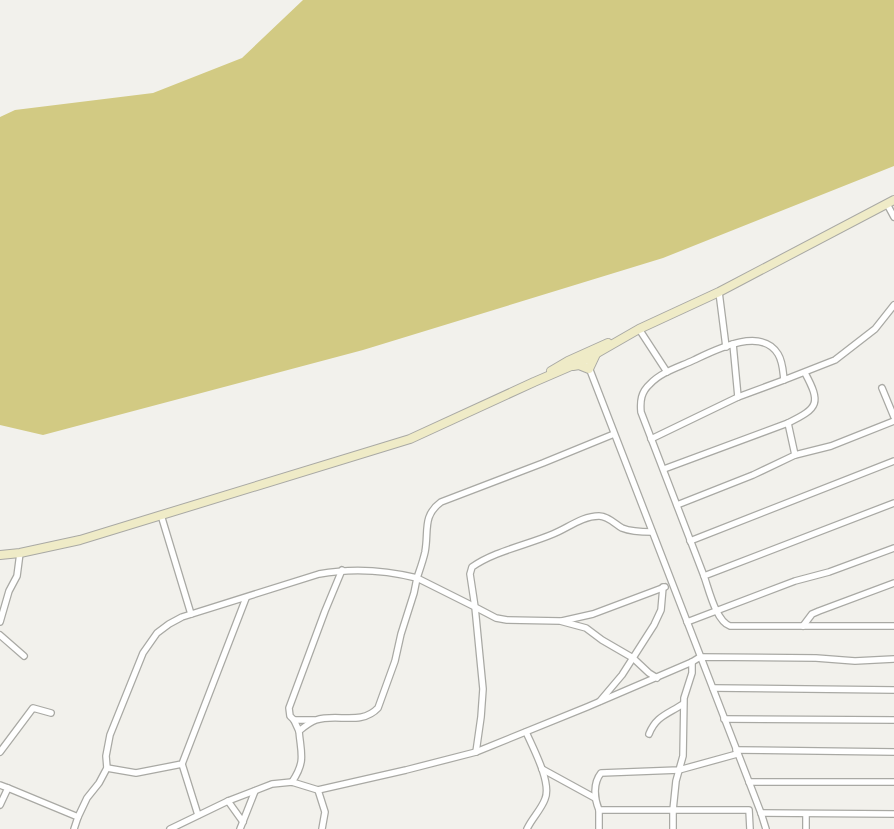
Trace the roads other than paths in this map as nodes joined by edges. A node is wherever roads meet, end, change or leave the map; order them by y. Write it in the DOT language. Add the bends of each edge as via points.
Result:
graph roads {
  1 [pos="891,202"];
  2 [pos="894,217"];
  3 [pos="719,292"];
  4 [pos="894,305"];
  5 [pos="639,329"];
  6 [pos="627,336"];
  7 [pos="733,344"];
  8 [pos="726,347"];
  9 [pos="596,354"];
  10 [pos="584,357"];
  11 [pos="573,366"];
  12 [pos="589,369"];
  13 [pos="666,372"];
  14 [pos="805,373"];
  15 [pos="784,380"];
  16 [pos="534,382"];
  17 [pos="882,388"];
  18 [pos="738,397"];
  19 [pos="894,416"];
  20 [pos="894,421"];
  21 [pos="788,423"];
  22 [pos="614,434"];
  23 [pos="651,439"];
  24 [pos="795,455"];
  25 [pos="894,461"];
  26 [pos="664,469"];
  27 [pos="894,503"];
  28 [pos="677,505"];
  29 [pos="161,515"];
  30 [pos="652,532"];
  31 [pos="690,541"];
  32 [pos="894,548"];
  33 [pos="20,553"];
  34 [pos="0,555"];
  35 [pos="342,570"];
  36 [pos="704,576"];
  37 [pos="417,578"];
  38 [pos="672,583"];
  39 [pos="894,583"];
  40 [pos="663,587"];
  41 [pos="246,598"];
  42 [pos="475,607"];
  43 [pos="717,611"];
  44 [pos="191,614"];
  45 [pos="560,621"];
  46 [pos="0,622"];
  47 [pos="687,622"];
  48 [pos="803,626"];
  49 [pos="894,626"];
  50 [pos="0,635"];
  51 [pos="24,656"];
  52 [pos="700,657"];
  53 [pos="633,658"];
  54 [pos="894,659"];
  55 [pos="692,662"];
  56 [pos="657,678"];
  57 [pos="713,688"];
  58 [pos="894,690"];
  59 [pos="598,703"];
  60 [pos="683,704"];
  61 [pos="51,713"];
  62 [pos="724,719"];
  63 [pos="294,720"];
  64 [pos="316,720"];
  65 [pos="894,720"];
  66 [pos="299,731"];
  67 [pos="526,732"];
  68 [pos="649,734"];
  69 [pos="0,752"];
  70 [pos="476,752"];
  71 [pos="737,752"];
  72 [pos="894,752"];
  73 [pos="182,764"];
  74 [pos="107,768"];
  75 [pos="542,769"];
  76 [pos="679,770"];
  77 [pos="292,782"];
  78 [pos="749,782"];
  79 [pos="894,782"];
  80 [pos="0,786"];
  81 [pos="8,788"];
  82 [pos="318,790"];
  83 [pos="255,791"];
  84 [pos="595,798"];
  85 [pos="228,801"];
  86 [pos="0,805"];
  87 [pos="758,807"];
  88 [pos="598,810"];
  89 [pos="673,810"];
  90 [pos="749,810"];
  91 [pos="761,814"];
  92 [pos="806,814"];
  93 [pos="894,814"];
  94 [pos="198,815"];
  95 [pos="78,817"];
  96 [pos="243,822"];
  97 [pos="74,829"];
  98 [pos="170,829"];
  99 [pos="240,829"];
  100 [pos="322,829"];
  101 [pos="527,829"];
  102 [pos="599,829"];
  103 [pos="673,829"];
  104 [pos="750,829"];
  105 [pos="766,829"];
  106 [pos="806,829"];
  1 -- 2 [label="street"];
  1 -- 3 [label="street"];
  3 -- 5 [label="street"];
  3 -- 8 [label="street"];
  4 -- 14 [label="street" via="874,329 836,360"];
  5 -- 6 [label="street"];
  5 -- 13 [label="street"];
  6 -- 9 [label="street"];
  6 -- 10 [label="street"];
  7 -- 8 [label="street"];
  7 -- 15 [label="street" via="756,341 772,348 780,359"];
  7 -- 18 [label="street"];
  8 -- 13 [label="street"];
  9 -- 10 [label="street"];
  9 -- 12 [label="street"];
  10 -- 11 [label="street"];
  10 -- 12 [label="street"];
  10 -- 16 [label="street" via="568,361"];
  11 -- 12 [label="street"];
  11 -- 16 [label="street"];
  12 -- 22 [label="street"];
  13 -- 23 [label="street" via="650,383 642,396 641,412"];
  14 -- 15 [label="street"];
  14 -- 21 [label="street" via="813,389 814,404 811,410"];
  15 -- 18 [label="street"];
  16 -- 29 [label="street" via="410,439"];
  17 -- 19 [label="street"];
  18 -- 23 [label="street"];
  20 -- 24 [label="street" via="831,446"];
  21 -- 24 [label="street"];
  21 -- 26 [label="street"];
  22 -- 30 [label="street"];
  22 -- 37 [label="street" via="434,507 429,514 425,551"];
  23 -- 26 [label="street"];
  24 -- 28 [label="street"];
  25 -- 31 [label="street"];
  26 -- 28 [label="street"];
  27 -- 36 [label="street"];
  28 -- 31 [label="street"];
  29 -- 33 [label="street" via="80,540"];
  29 -- 44 [label="street"];
  30 -- 38 [label="street"];
  30 -- 42 [label="street" via="627,530 606,518 593,516 492,556 470,570"];
  31 -- 36 [label="street"];
  32 -- 43 [label="street"];
  33 -- 34 [label="street"];
  33 -- 46 [label="street" via="17,576"];
  35 -- 37 [label="street" via="399,573"];
  35 -- 41 [label="street" via="311,576"];
  35 -- 63 [label="street" via="289,708"];
  36 -- 43 [label="street"];
  37 -- 42 [label="street"];
  37 -- 64 [label="street" via="395,661 378,708 364,717"];
  38 -- 40 [label="street"];
  38 -- 47 [label="street"];
  39 -- 48 [label="street" via="812,614"];
  40 -- 45 [label="street" via="593,614"];
  40 -- 53 [label="street" via="661,610"];
  41 -- 44 [label="street"];
  41 -- 73 [label="street"];
  42 -- 45 [label="street" via="501,619"];
  42 -- 70 [label="street" via="483,689"];
  43 -- 47 [label="street"];
  43 -- 48 [label="street" via="730,626"];
  44 -- 74 [label="street" via="157,633 143,652 110,735"];
  45 -- 53 [label="street" via="586,628"];
  47 -- 52 [label="street"];
  48 -- 49 [label="street"];
  50 -- 51 [label="street"];
  52 -- 54 [label="street"];
  52 -- 55 [label="street"];
  52 -- 57 [label="street"];
  53 -- 56 [label="street"];
  53 -- 59 [label="street"];
  55 -- 56 [label="street"];
  55 -- 60 [label="street"];
  56 -- 59 [label="street"];
  57 -- 58 [label="street"];
  57 -- 62 [label="street"];
  59 -- 67 [label="street"];
  60 -- 68 [label="street" via="658,718"];
  60 -- 76 [label="street" via="683,756"];
  61 -- 69 [label="street" via="33,708"];
  62 -- 65 [label="street"];
  62 -- 71 [label="street"];
  63 -- 64 [label="street"];
  63 -- 66 [label="street"];
  64 -- 66 [label="street"];
  66 -- 77 [label="street" via="302,766"];
  67 -- 70 [label="street"];
  67 -- 75 [label="street"];
  70 -- 82 [label="street"];
  71 -- 72 [label="street"];
  71 -- 76 [label="street"];
  71 -- 78 [label="street"];
  73 -- 74 [label="street" via="136,773"];
  73 -- 94 [label="street"];
  74 -- 95 [label="street"];
  75 -- 84 [label="street"];
  75 -- 101 [label="street" via="547,797"];
  76 -- 84 [label="street" via="601,772"];
  76 -- 89 [label="street"];
  77 -- 82 [label="street"];
  77 -- 83 [label="street" via="272,784"];
  78 -- 79 [label="street"];
  78 -- 87 [label="street"];
  80 -- 81 [label="street"];
  81 -- 86 [label="street"];
  81 -- 95 [label="street"];
  82 -- 100 [label="street" via="325,812"];
  83 -- 85 [label="street"];
  83 -- 96 [label="street"];
  84 -- 88 [label="street"];
  85 -- 94 [label="street"];
  85 -- 96 [label="street"];
  87 -- 90 [label="street"];
  87 -- 91 [label="street"];
  88 -- 89 [label="street"];
  88 -- 102 [label="street"];
  89 -- 90 [label="street"];
  89 -- 103 [label="street"];
  90 -- 104 [label="street"];
  91 -- 92 [label="street"];
  91 -- 105 [label="street"];
  92 -- 93 [label="street"];
  92 -- 106 [label="street"];
  94 -- 98 [label="street"];
  95 -- 97 [label="street"];
  96 -- 99 [label="street"];
}
